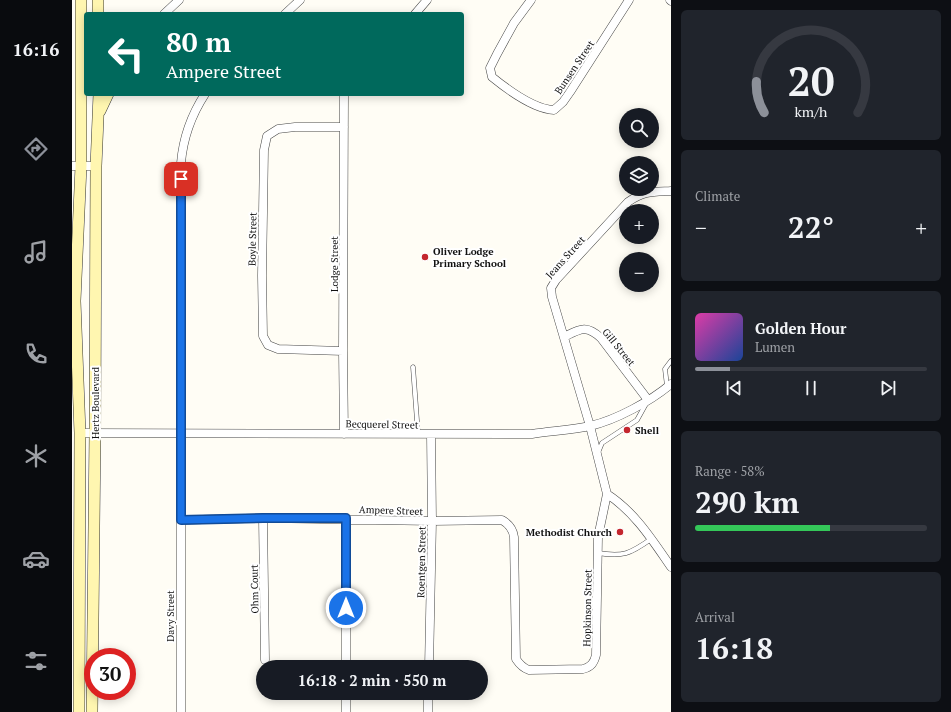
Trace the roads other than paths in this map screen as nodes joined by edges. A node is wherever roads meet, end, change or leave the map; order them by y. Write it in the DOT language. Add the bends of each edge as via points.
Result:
graph roads {
  1 [pos="81,0"];
  2 [pos="179,0"];
  3 [pos="300,0"];
  4 [pos="427,0"];
  5 [pos="531,0"];
  6 [pos="629,0"];
  7 [pos="166,12"];
  8 [pos="288,12"];
  9 [pos="417,12"];
  10 [pos="84,30"];
  11 [pos="99,96"];
  12 [pos="107,96"];
  13 [pos="204,96"];
  14 [pos="344,96"];
  15 [pos="99,113"];
  16 [pos="344,127"];
  17 [pos="76,166"];
  18 [pos="96,166"];
  19 [pos="671,191"];
  20 [pos="564,337"];
  21 [pos="343,351"];
  22 [pos="671,361"];
  23 [pos="413,367"];
  24 [pos="669,385"];
  25 [pos="648,400"];
  26 [pos="590,426"];
  27 [pos="80,433"];
  28 [pos="95,433"];
  29 [pos="181,434"];
  30 [pos="344,434"];
  31 [pos="418,434"];
  32 [pos="431,434"];
  33 [pos="597,455"];
  34 [pos="607,494"];
  35 [pos="263,518"];
  36 [pos="346,518"];
  37 [pos="181,520"];
  38 [pos="432,521"];
  39 [pos="651,538"];
  40 [pos="598,553"];
  41 [pos="671,568"];
  42 [pos="94,580"];
  43 [pos="76,582"];
  44 [pos="264,660"];
  45 [pos="346,660"];
  46 [pos="429,660"];
  47 [pos="346,700"];
  48 [pos="428,700"];
  49 [pos="79,712"];
  50 [pos="92,712"];
  51 [pos="181,712"];
  52 [pos="346,712"];
  53 [pos="428,712"];
  1 -- 10 [label="street, Hertz Boulevard"];
  2 -- 7 [label="street"];
  3 -- 8 [label="street"];
  4 -- 9 [label="street"];
  5 -- 6 [label="street, Bunsen Street" via="496,54 490,72 492,77 522,98 539,107 554,110 570,92"];
  10 -- 17 [label="street, Hertz Boulevard"];
  11 -- 15 [label="street, Hertz Boulevard"];
  12 -- 15 [label="street"];
  13 -- 29 [label="street, Davy Street" via="187,132 182,150"];
  14 -- 16 [label="street, Lodge Street"];
  15 -- 18 [label="street, Hertz Boulevard"];
  16 -- 21 [label="street, Lodge Street"];
  16 -- 21 [label="street, Boyle Street" via="295,127 278,129 267,136 264,150 262,276 263,336 268,345 278,349"];
  17 -- 18 [label="street"];
  17 -- 27 [label="street, Hertz Boulevard" via="74,301"];
  18 -- 28 [label="street, Hertz Boulevard"];
  19 -- 20 [label="street, Jeans Street" via="646,192 628,202 553,283 551,292"];
  20 -- 25 [label="street, Gill Street" via="583,328 594,332"];
  20 -- 26 [label="street, Jeans Street"];
  21 -- 30 [label="street, Lodge Street"];
  22 -- 24 [label="lane" via="665,369"];
  23 -- 31 [label="lane"];
  24 -- 25 [label="street, Becquerel Street"];
  25 -- 26 [label="street, Becquerel Street" via="632,410"];
  25 -- 33 [label="lane" via="637,420 602,443"];
  26 -- 32 [label="street, Becquerel Street" via="532,434"];
  26 -- 33 [label="street, Hopkinson Street"];
  27 -- 28 [label="street, Becquerel Street"];
  27 -- 43 [label="street, Hertz Boulevard"];
  28 -- 29 [label="street, Becquerel Street"];
  28 -- 42 [label="street, Hertz Boulevard"];
  29 -- 30 [label="street, Becquerel Street"];
  29 -- 37 [label="street, Davy Street"];
  30 -- 31 [label="street, Becquerel Street"];
  31 -- 32 [label="street, Becquerel Street"];
  32 -- 38 [label="street, Roentgen Street"];
  33 -- 34 [label="street, Hopkinson Street"];
  34 -- 39 [label="street" via="633,516"];
  34 -- 40 [label="street, Hopkinson Street" via="599,530"];
  35 -- 36 [label="street, Ampere Street"];
  35 -- 37 [label="street, Ampere Street"];
  35 -- 44 [label="street, Ohm Court"];
  36 -- 38 [label="street, Ampere Street"];
  36 -- 45 [label="street"];
  37 -- 51 [label="street, Davy Street"];
  38 -- 40 [label="street, Hopkinson Street" via="502,520 510,526 514,537 516,659 522,667 529,670 583,669 592,665 595,660"];
  38 -- 46 [label="street, Roentgen Street"];
  39 -- 40 [label="lane" via="625,555"];
  39 -- 41 [label="street"];
  42 -- 43 [label="street"];
  42 -- 50 [label="street, Hertz Boulevard"];
  43 -- 49 [label="street, Hertz Boulevard"];
  47 -- 52 [label="street"];
  48 -- 53 [label="street"];
}
